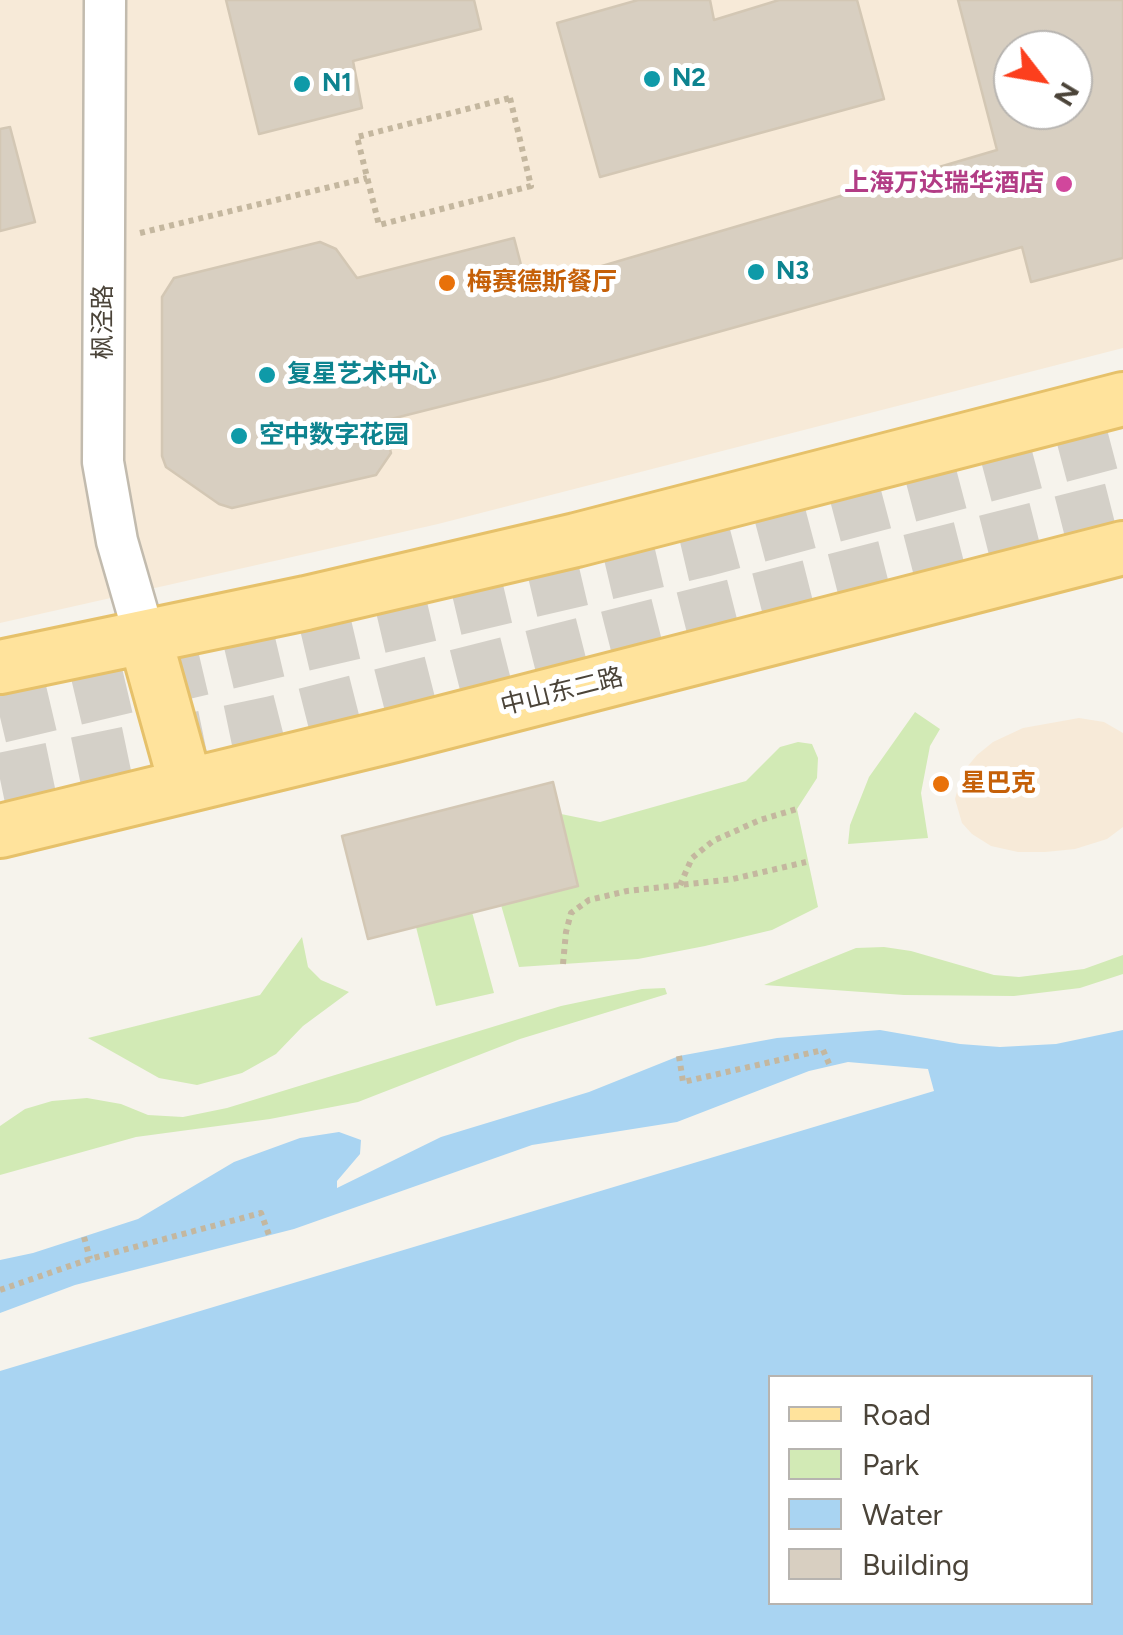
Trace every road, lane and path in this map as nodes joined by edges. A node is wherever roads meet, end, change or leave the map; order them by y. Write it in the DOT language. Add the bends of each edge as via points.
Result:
graph roads {
  1 [pos="105,0"];
  2 [pos="367,178"];
  3 [pos="104,242"];
  4 [pos="1123,399"];
  5 [pos="1123,548"];
  6 [pos="144,638"];
  7 [pos="0,667"];
  8 [pos="186,786"];
  9 [pos="797,809"];
  10 [pos="0,831"];
  11 [pos="806,862"];
  12 [pos="680,885"];
  13 [pos="564,964"];
  14 [pos="679,1056"];
  15 [pos="830,1066"];
  16 [pos="269,1236"];
  17 [pos="84,1237"];
  18 [pos="90,1259"];
  19 [pos="0,1290"];
  1 -- 3 [label="street, 枫泾路"];
  2 -- 2 [label="path" via="357,137 510,98 531,186 378,225"];
  2 -- 3 [label="path"];
  3 -- 6 [label="street, 枫泾路" via="104,462"];
  4 -- 6 [label="main road" via="576,540"];
  5 -- 8 [label="main road, 中山东二路"];
  6 -- 7 [label="main road"];
  6 -- 8 [label="main road"];
  8 -- 10 [label="main road, 中山东二路"];
  9 -- 12 [label="path" via="713,840 692,858"];
  11 -- 12 [label="path"];
  12 -- 13 [label="path" via="590,900 572,913"];
  14 -- 15 [label="path" via="683,1082 824,1050"];
  16 -- 18 [label="path" via="261,1214"];
  17 -- 18 [label="path"];
  18 -- 19 [label="path"];
}
